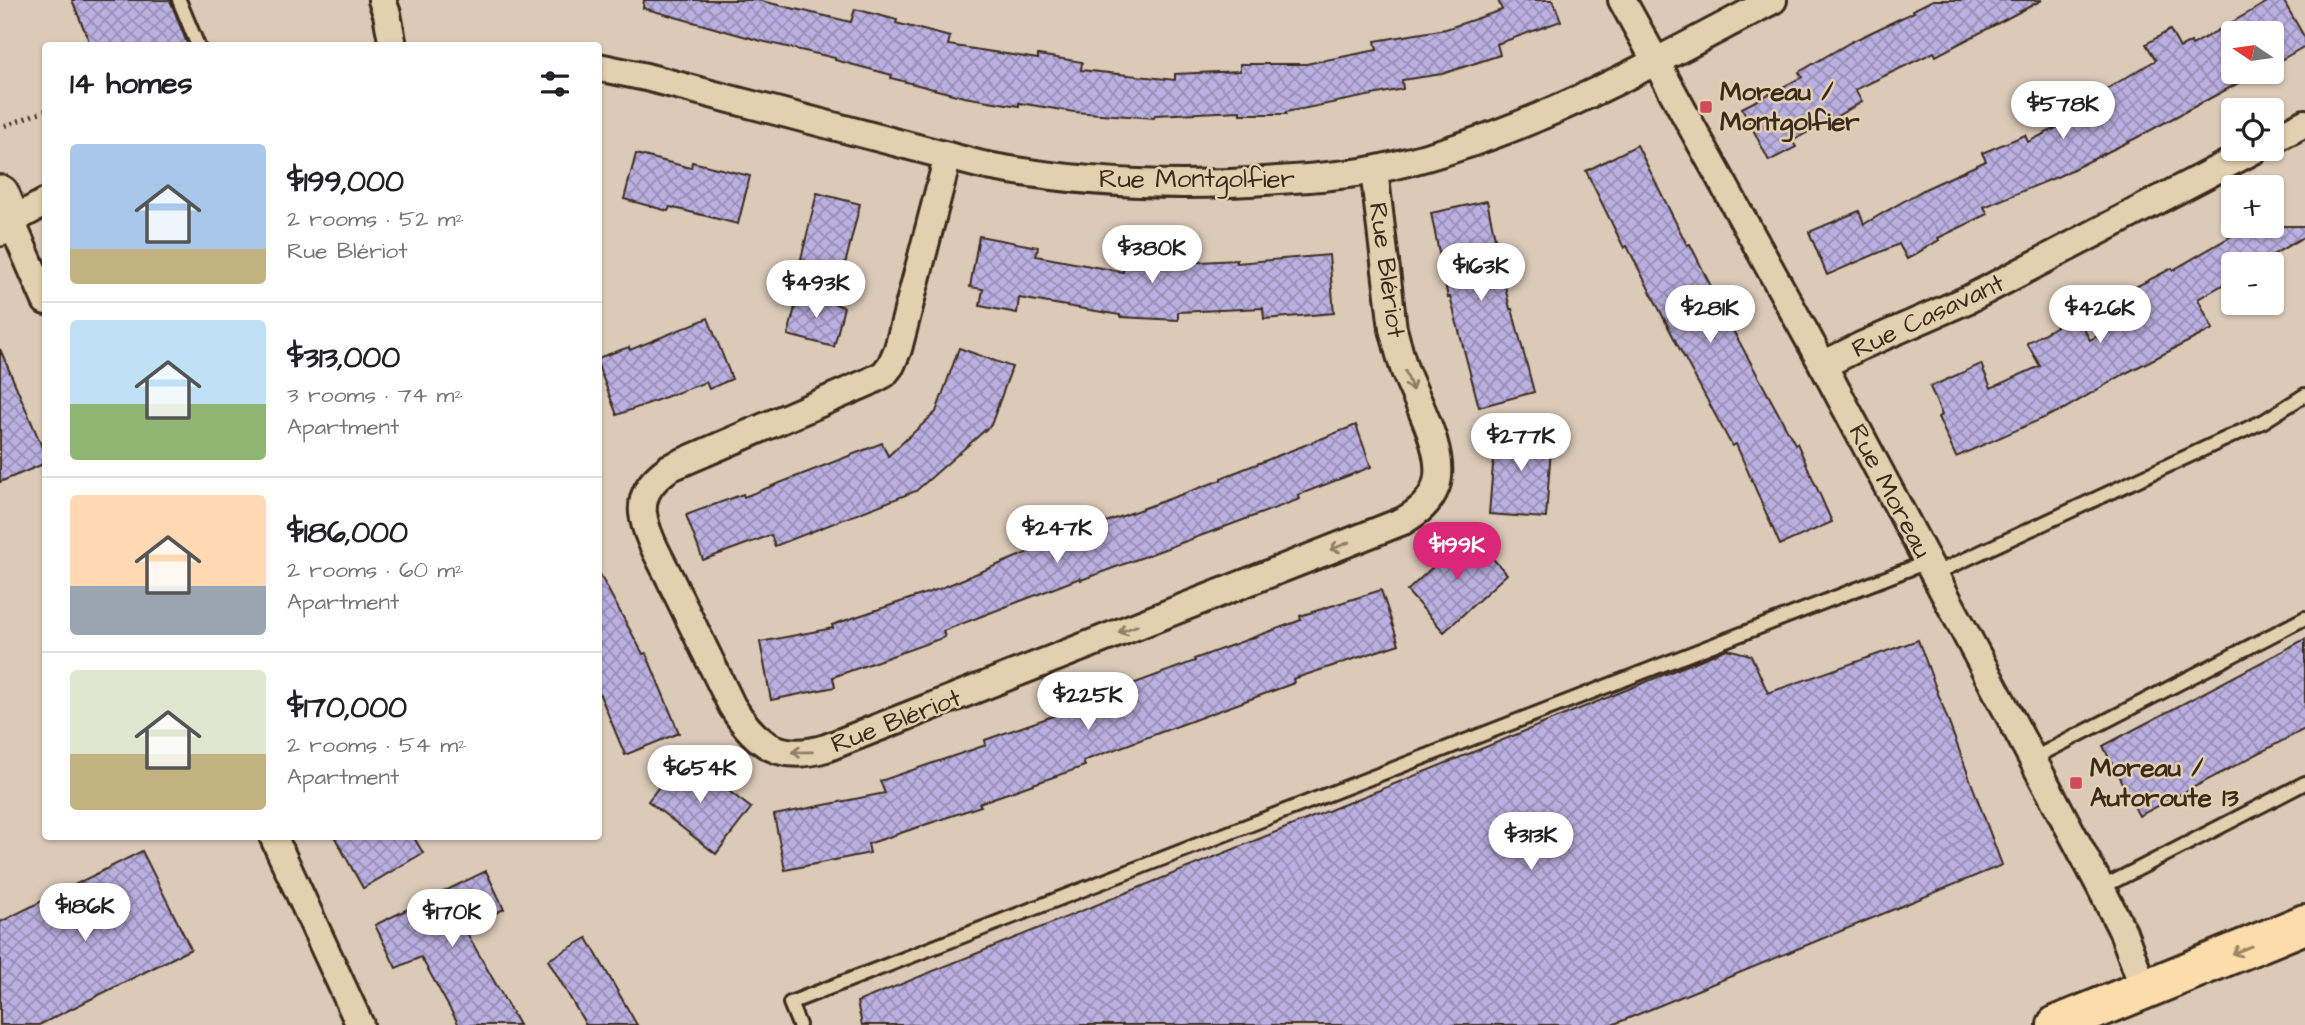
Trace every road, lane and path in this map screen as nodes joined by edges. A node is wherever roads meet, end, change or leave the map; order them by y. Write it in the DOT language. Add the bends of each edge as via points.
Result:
graph roads {
  1 [pos="179,0"];
  2 [pos="382,0"];
  3 [pos="1622,0"];
  4 [pos="1773,0"];
  5 [pos="196,42"];
  6 [pos="392,42"];
  7 [pos="1656,61"];
  8 [pos="602,67"];
  9 [pos="42,112"];
  10 [pos="2305,123"];
  11 [pos="5,126"];
  12 [pos="2284,134"];
  13 [pos="948,156"];
  14 [pos="2233,161"];
  15 [pos="1374,170"];
  16 [pos="42,203"];
  17 [pos="4,214"];
  18 [pos="42,293"];
  19 [pos="1823,365"];
  20 [pos="2305,395"];
  21 [pos="1930,568"];
  22 [pos="2305,618"];
  23 [pos="2032,759"];
  24 [pos="2305,783"];
  25 [pos="274,840"];
  26 [pos="2101,888"];
  27 [pos="2305,924"];
  28 [pos="2144,989"];
  29 [pos="360,1025"];
  30 [pos="799,1025"];
  31 [pos="2057,1025"];
  1 -- 5 [label="lane"];
  2 -- 6 [label="street"];
  3 -- 7 [label="street, Rue Moreau"];
  4 -- 7 [label="street, Rue Montgolfier"];
  7 -- 15 [label="street, Rue Montgolfier" via="1503,130"];
  7 -- 19 [label="street, Rue Moreau"];
  8 -- 13 [label="street, Rue Montgolfier"];
  9 -- 11 [label="path"];
  10 -- 12 [label="street"];
  13 -- 15 [label="street, Rue Montgolfier" via="1060,178 1152,184 1244,183"];
  15 -- 13 [label="street, Rue Blériot, one-way" via="1393,329 1438,457 1436,486 1418,512 826,748 810,753 782,751 756,738 732,706 653,544 643,512 644,499 656,477 669,468 884,374 898,349"];
  14 -- 19 [label="street, Rue Casavant" via="1981,293"];
  16 -- 17 [label="street"];
  17 -- 18 [label="street"];
  19 -- 21 [label="street, Rue Moreau"];
  20 -- 21 [label="lane" via="2264,421"];
  21 -- 23 [label="street, Rue Moreau"];
  21 -- 30 [label="lane" via="790,1003"];
  22 -- 23 [label="lane"];
  23 -- 26 [label="street, Rue Moreau"];
  24 -- 26 [label="lane"];
  25 -- 29 [label="street"];
  26 -- 28 [label="street, Rue Moreau"];
  27 -- 28 [label="main road, one-way"];
  28 -- 31 [label="main road"];
}
